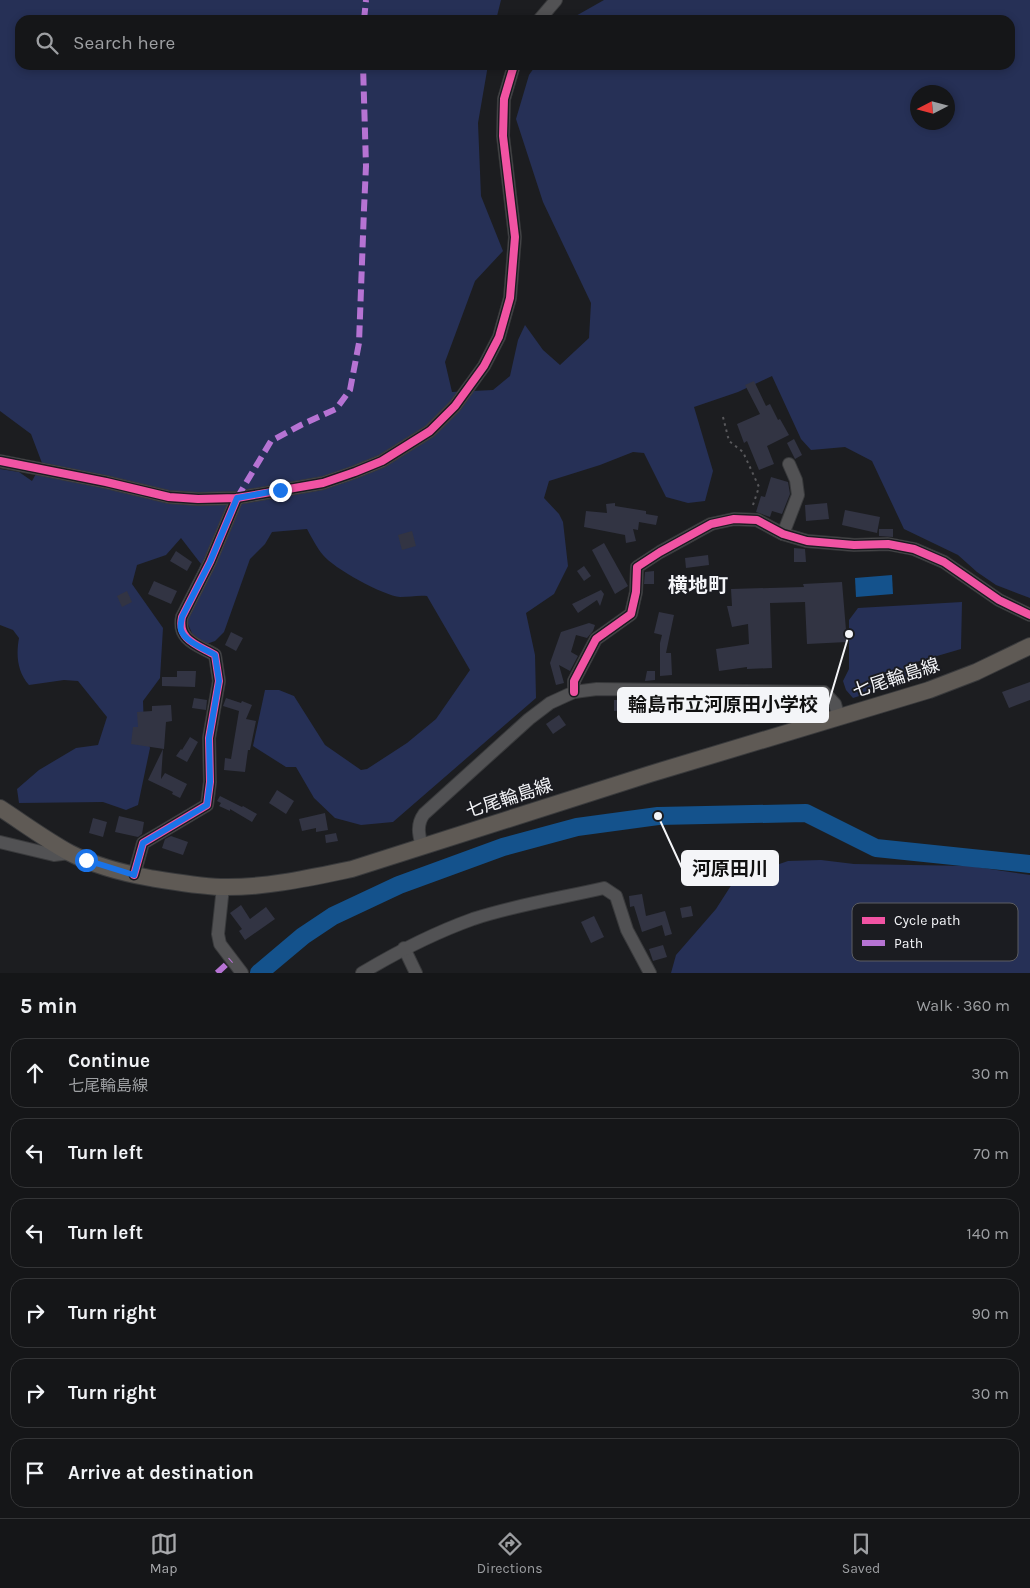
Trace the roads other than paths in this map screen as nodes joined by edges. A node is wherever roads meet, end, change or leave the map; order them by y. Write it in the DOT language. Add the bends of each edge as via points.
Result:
graph roads {
  1 [pos="556,0"];
  2 [pos="543,15"];
  3 [pos="513,70"];
  4 [pos="0,461"];
  5 [pos="789,464"];
  6 [pos="237,498"];
  7 [pos="783,534"];
  8 [pos="1030,616"];
  9 [pos="1030,646"];
  10 [pos="574,692"];
  11 [pos="839,718"];
  12 [pos="0,808"];
  13 [pos="0,842"];
  14 [pos="422,847"];
  15 [pos="70,853"];
  16 [pos="134,875"];
  17 [pos="223,887"];
  18 [pos="404,948"];
  19 [pos="242,973"];
  20 [pos="362,973"];
  21 [pos="416,973"];
  22 [pos="650,973"];
  1 -- 2 [label="street"];
  3 -- 6 [label="street" via="504,99 503,136 515,237 510,298 499,336 484,366 455,406 430,431 382,461 323,483"];
  4 -- 6 [label="street" via="169,497"];
  5 -- 7 [label="street" via="798,495"];
  6 -- 16 [label="street" via="180,626 185,636 215,655 219,681 209,738 207,805 143,843"];
  7 -- 8 [label="street" via="814,542 888,544 914,549 944,562 999,600"];
  7 -- 10 [label="street" via="757,520 734,519 711,524 637,567 631,614 596,639 574,681"];
  9 -- 11 [label="main road, 七尾輪島線" via="929,690"];
  10 -- 11 [label="street" via="597,689 824,692 834,704"];
  10 -- 14 [label="street" via="550,703 529,719 424,814 418,830"];
  11 -- 14 [label="main road, 七尾輪島線"];
  12 -- 15 [label="main road, 七尾輪島線"];
  13 -- 15 [label="street" via="54,855"];
  14 -- 17 [label="main road, 七尾輪島線" via="308,879"];
  15 -- 16 [label="main road, 七尾輪島線"];
  16 -- 17 [label="main road, 七尾輪島線"];
  17 -- 19 [label="street" via="218,934 220,944"];
  18 -- 20 [label="street"];
  18 -- 21 [label="street"];
  18 -- 22 [label="street" via="508,909 604,888 616,896 627,930"];
}
